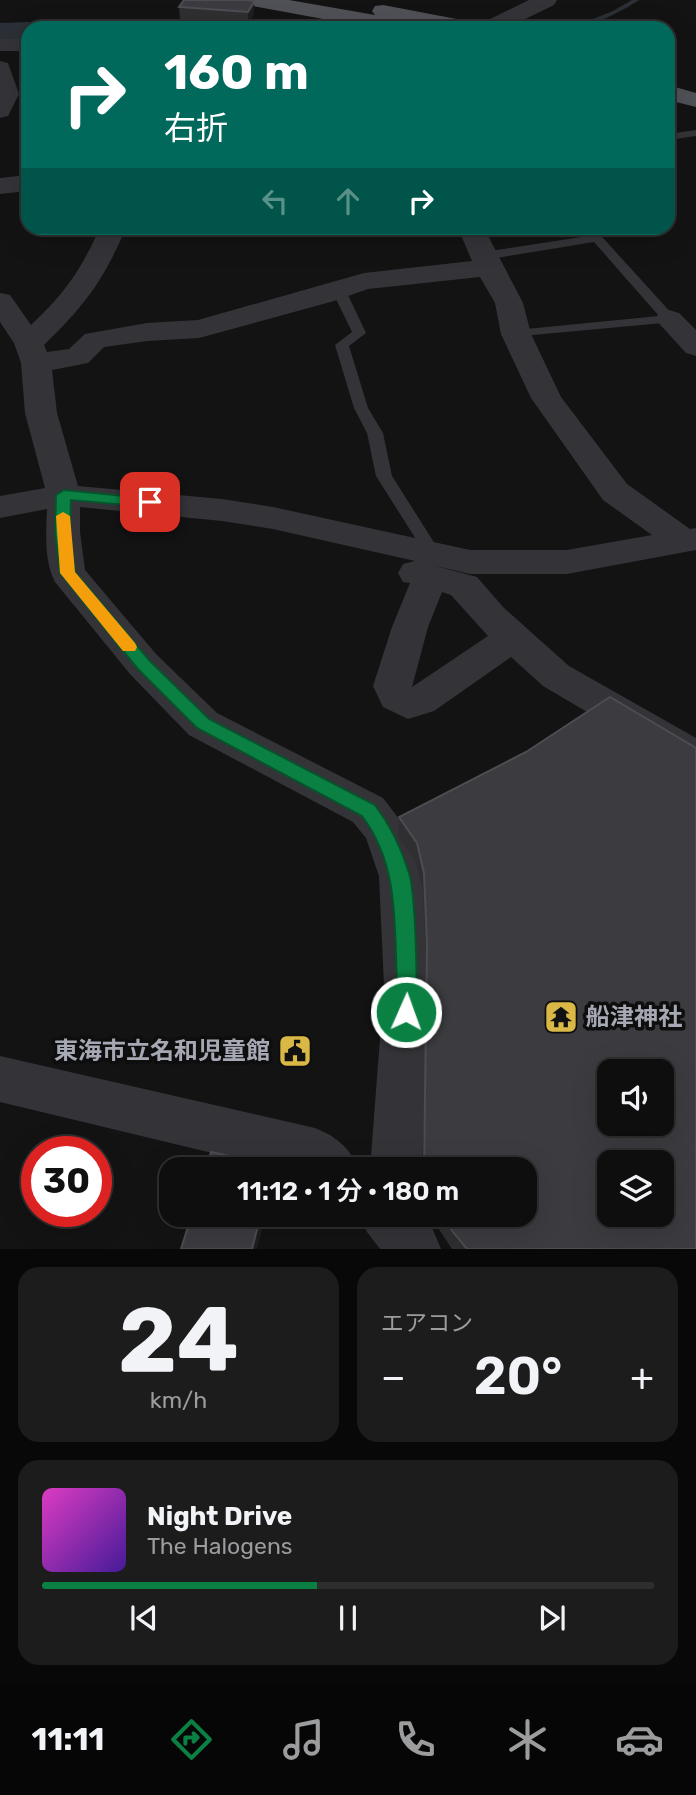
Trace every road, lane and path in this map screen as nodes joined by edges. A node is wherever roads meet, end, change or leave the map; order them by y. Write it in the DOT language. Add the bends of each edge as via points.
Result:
graph roads {
  1 [pos="253,0"];
  2 [pos="323,0"];
  3 [pos="538,1"];
  4 [pos="370,21"];
  5 [pos="431,21"];
  6 [pos="502,21"];
  7 [pos="0,45"];
  8 [pos="21,45"];
  9 [pos="0,68"];
  10 [pos="675,79"];
  11 [pos="696,85"];
  12 [pos="675,94"];
  13 [pos="696,100"];
  14 [pos="0,111"];
  15 [pos="696,132"];
  16 [pos="675,136"];
  17 [pos="21,184"];
  18 [pos="0,186"];
  19 [pos="110,235"];
  20 [pos="474,235"];
  21 [pos="585,235"];
  22 [pos="594,235"];
  23 [pos="487,262"];
  24 [pos="335,291"];
  25 [pos="0,301"];
  26 [pos="669,319"];
  27 [pos="516,334"];
  28 [pos="696,347"];
  29 [pos="32,353"];
  30 [pos="64,495"];
  31 [pos="0,507"];
  32 [pos="690,541"];
  33 [pos="427,564"];
  34 [pos="513,637"];
  35 [pos="696,757"];
  36 [pos="0,1079"];
  37 [pos="320,1157"];
  38 [pos="397,1157"];
  1 -- 4 [label="main road"];
  2 -- 5 [label="main road"];
  3 -- 6 [label="street"];
  7 -- 8 [label="street"];
  9 -- 14 [label="street" via="8,94"];
  10 -- 11 [label="main road"];
  12 -- 13 [label="main road"];
  15 -- 16 [label="lane"];
  17 -- 18 [label="street"];
  19 -- 29 [label="street" via="96,266"];
  20 -- 23 [label="street"];
  21 -- 23 [label="lane"];
  22 -- 26 [label="lane"];
  23 -- 24 [label="street" via="364,281"];
  23 -- 27 [label="street" via="509,303"];
  24 -- 29 [label="street" via="199,329 95,340 78,357"];
  24 -- 33 [label="lane" via="359,333 342,345 361,408 375,433 384,476 427,544"];
  25 -- 29 [label="street"];
  26 -- 27 [label="lane"];
  26 -- 28 [label="street"];
  27 -- 32 [label="street" via="546,398 615,492"];
  29 -- 30 [label="street" via="41,413"];
  30 -- 31 [label="street"];
  30 -- 33 [label="street" via="222,510 250,526"];
  30 -- 38 [label="street" via="68,573 143,664 203,724 368,810 384,831 401,876 407,986"];
  32 -- 33 [label="street" via="567,562"];
  33 -- 34 [label="street" via="464,586"];
  33 -- 34 [label="street" via="392,686 397,696 408,704 419,701"];
  34 -- 35 [label="street" via="556,676"];
  36 -- 37 [label="street"];
}
